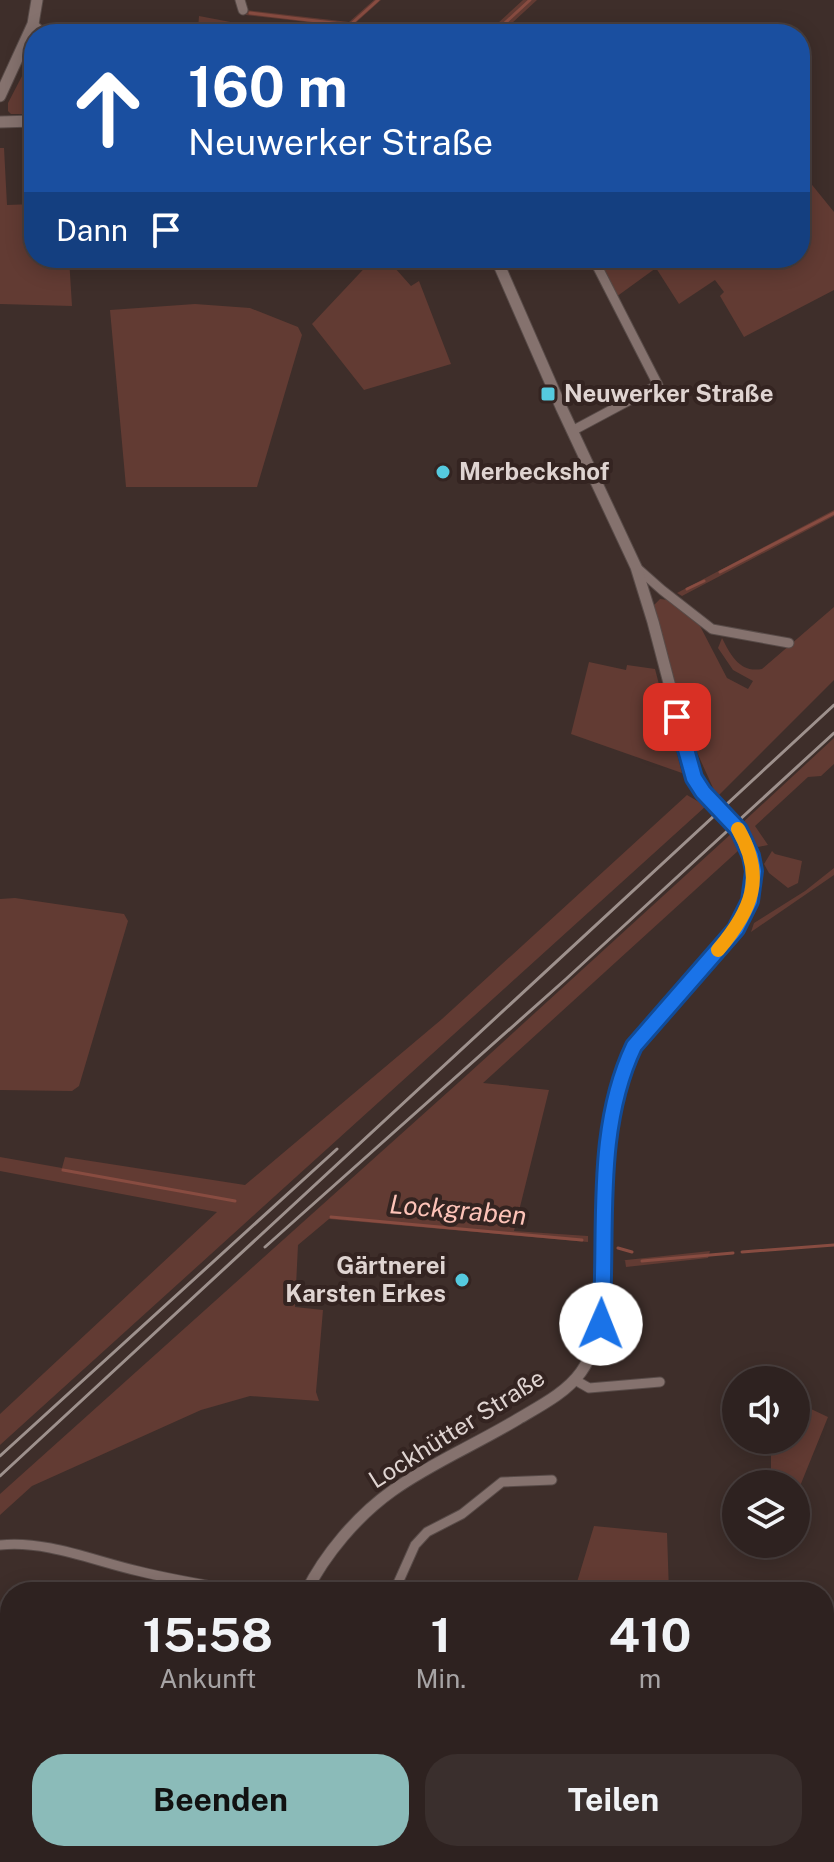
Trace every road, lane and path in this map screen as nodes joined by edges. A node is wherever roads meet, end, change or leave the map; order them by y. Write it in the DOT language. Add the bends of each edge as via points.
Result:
graph roads {
  1 [pos="37,0"];
  2 [pos="33,24"];
  3 [pos="24,44"];
  4 [pos="0,96"];
  5 [pos="24,121"];
  6 [pos="0,122"];
  7 [pos="500,268"];
  8 [pos="598,268"];
  9 [pos="572,431"];
  10 [pos="636,567"];
  11 [pos="789,643"];
  12 [pos="575,1380"];
  13 [pos="660,1382"];
  14 [pos="552,1480"];
  15 [pos="0,1545"];
  16 [pos="195,1582"];
  17 [pos="311,1582"];
  18 [pos="398,1582"];
  1 -- 2 [label="street"];
  3 -- 4 [label="street"];
  5 -- 6 [label="street"];
  7 -- 9 [label="street"];
  8 -- 9 [label="street" via="658,385"];
  9 -- 10 [label="street"];
  10 -- 11 [label="street" via="712,629"];
  10 -- 12 [label="street, Lockhütter Straße" via="694,778 739,830 754,871 750,901 736,929 628,1059 606,1166 601,1324"];
  12 -- 13 [label="street, Lockhütter Straße" via="589,1388"];
  12 -- 17 [label="street, Lockhütter Straße" via="484,1440 390,1492 336,1546"];
  14 -- 18 [label="street" via="502,1482 462,1514 427,1532"];
  15 -- 16 [label="street" via="67,1552"];
}
